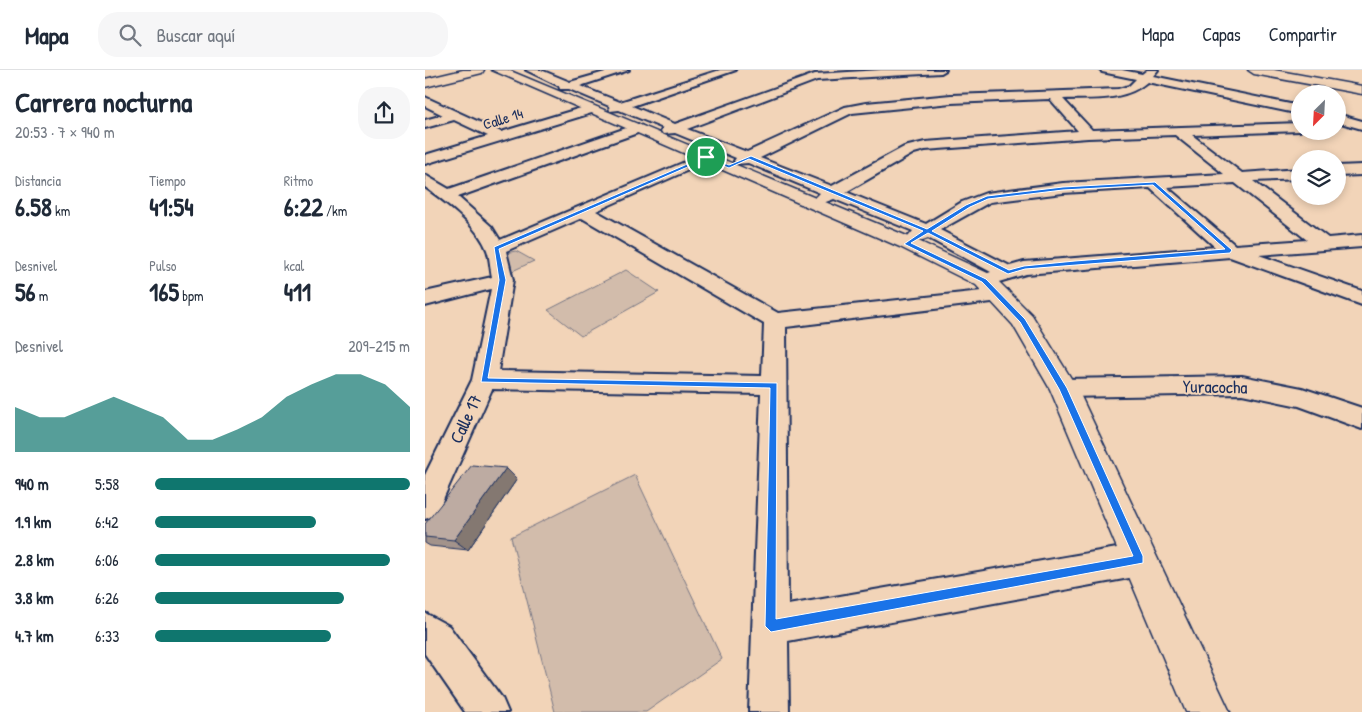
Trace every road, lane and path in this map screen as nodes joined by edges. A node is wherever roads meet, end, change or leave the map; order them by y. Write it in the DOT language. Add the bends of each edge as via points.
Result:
graph roads {
  1 [pos="478,70"];
  2 [pos="498,70"];
  3 [pos="531,70"];
  4 [pos="624,70"];
  5 [pos="731,70"];
  6 [pos="934,70"];
  7 [pos="941,70"];
  8 [pos="1106,70"];
  9 [pos="1254,70"];
  10 [pos="862,72"];
  11 [pos="834,73"];
  12 [pos="1148,74"];
  13 [pos="425,83"];
  14 [pos="568,86"];
  15 [pos="1362,90"];
  16 [pos="549,91"];
  17 [pos="1054,96"];
  18 [pos="951,99"];
  19 [pos="1245,99"];
  20 [pos="425,100"];
  21 [pos="620,106"];
  22 [pos="1291,108"];
  23 [pos="595,110"];
  24 [pos="456,115"];
  25 [pos="1346,121"];
  26 [pos="425,124"];
  27 [pos="1362,125"];
  28 [pos="1291,127"];
  29 [pos="638,128"];
  30 [pos="1207,128"];
  31 [pos="674,129"];
  32 [pos="1177,130"];
  33 [pos="1088,134"];
  34 [pos="655,136"];
  35 [pos="500,137"];
  36 [pos="706,157"];
  37 [pos="749,157"];
  38 [pos="425,160"];
  39 [pos="729,167"];
  40 [pos="1362,170"];
  41 [pos="1346,171"];
  42 [pos="1291,175"];
  43 [pos="1237,178"];
  44 [pos="425,180"];
  45 [pos="1155,184"];
  46 [pos="833,192"];
  47 [pos="447,196"];
  48 [pos="814,204"];
  49 [pos="583,211"];
  50 [pos="928,231"];
  51 [pos="1362,241"];
  52 [pos="907,244"];
  53 [pos="1324,244"];
  54 [pos="496,248"];
  55 [pos="1230,251"];
  56 [pos="503,280"];
  57 [pos="997,282"];
  58 [pos="1362,298"];
  59 [pos="425,299"];
  60 [pos="775,321"];
  61 [pos="484,380"];
  62 [pos="775,385"];
  63 [pos="1063,388"];
  64 [pos="1362,419"];
  65 [pos="425,506"];
  66 [pos="1140,560"];
  67 [pos="771,626"];
  68 [pos="425,630"];
  69 [pos="488,712"];
  70 [pos="769,712"];
  71 [pos="1208,712"];
  1 -- 13 [label="main road"];
  2 -- 16 [label="main road"];
  3 -- 14 [label="street"];
  4 -- 14 [label="street"];
  5 -- 21 [label="street, Calle 14"];
  6 -- 7 [label="street"];
  6 -- 10 [label="street"];
  6 -- 18 [label="street"];
  8 -- 12 [label="street"];
  9 -- 15 [label="main road"];
  10 -- 11 [label="street"];
  11 -- 31 [label="street" via="815,77"];
  12 -- 17 [label="street" via="1133,88 1120,93"];
  12 -- 19 [label="street"];
  14 -- 16 [label="street"];
  14 -- 21 [label="street"];
  16 -- 23 [label="main road"];
  17 -- 18 [label="street"];
  17 -- 33 [label="street"];
  18 -- 37 [label="street" via="849,110"];
  19 -- 22 [label="street"];
  19 -- 30 [label="street"];
  20 -- 24 [label="street"];
  21 -- 23 [label="street, Calle 14"];
  21 -- 31 [label="street"];
  23 -- 29 [label="main road"];
  23 -- 35 [label="street, Calle 14"];
  24 -- 26 [label="street"];
  24 -- 35 [label="street"];
  25 -- 27 [label="street"];
  28 -- 30 [label="street"];
  29 -- 34 [label="main road"];
  29 -- 47 [label="street"];
  30 -- 32 [label="street"];
  31 -- 34 [label="street"];
  31 -- 37 [label="street"];
  32 -- 33 [label="street"];
  32 -- 43 [label="street"];
  33 -- 46 [label="street" via="925,146 909,150"];
  34 -- 36 [label="main road"];
  35 -- 38 [label="street, Calle 14"];
  36 -- 39 [label="main road"];
  36 -- 49 [label="street"];
  37 -- 39 [label="street"];
  37 -- 46 [label="street"];
  39 -- 48 [label="main road"];
  40 -- 41 [label="street"];
  42 -- 43 [label="street"];
  43 -- 45 [label="street"];
  43 -- 53 [label="street"];
  44 -- 47 [label="street, Calle 17"];
  45 -- 50 [label="street" via="1063,188 987,198"];
  45 -- 55 [label="street"];
  46 -- 48 [label="street"];
  46 -- 50 [label="street"];
  47 -- 54 [label="street, Calle 17" via="486,231"];
  48 -- 52 [label="main road"];
  49 -- 54 [label="street"];
  49 -- 60 [label="street"];
  50 -- 52 [label="street"];
  50 -- 57 [label="street"];
  51 -- 53 [label="street"];
  52 -- 57 [label="main road"];
  53 -- 55 [label="street"];
  54 -- 56 [label="street, Calle 17"];
  55 -- 57 [label="street" via="1024,268"];
  55 -- 58 [label="street"];
  56 -- 59 [label="street"];
  56 -- 61 [label="street, Calle 17"];
  57 -- 60 [label="street"];
  57 -- 63 [label="main road"];
  60 -- 62 [label="street"];
  61 -- 62 [label="street"];
  61 -- 65 [label="street, Calle 17"];
  62 -- 67 [label="street"];
  63 -- 64 [label="street, Yuracocha" via="1243,385 1302,398"];
  63 -- 66 [label="main road"];
  66 -- 67 [label="street"];
  66 -- 71 [label="main road"];
  67 -- 70 [label="street"];
  68 -- 69 [label="street" via="437,640"];
}
